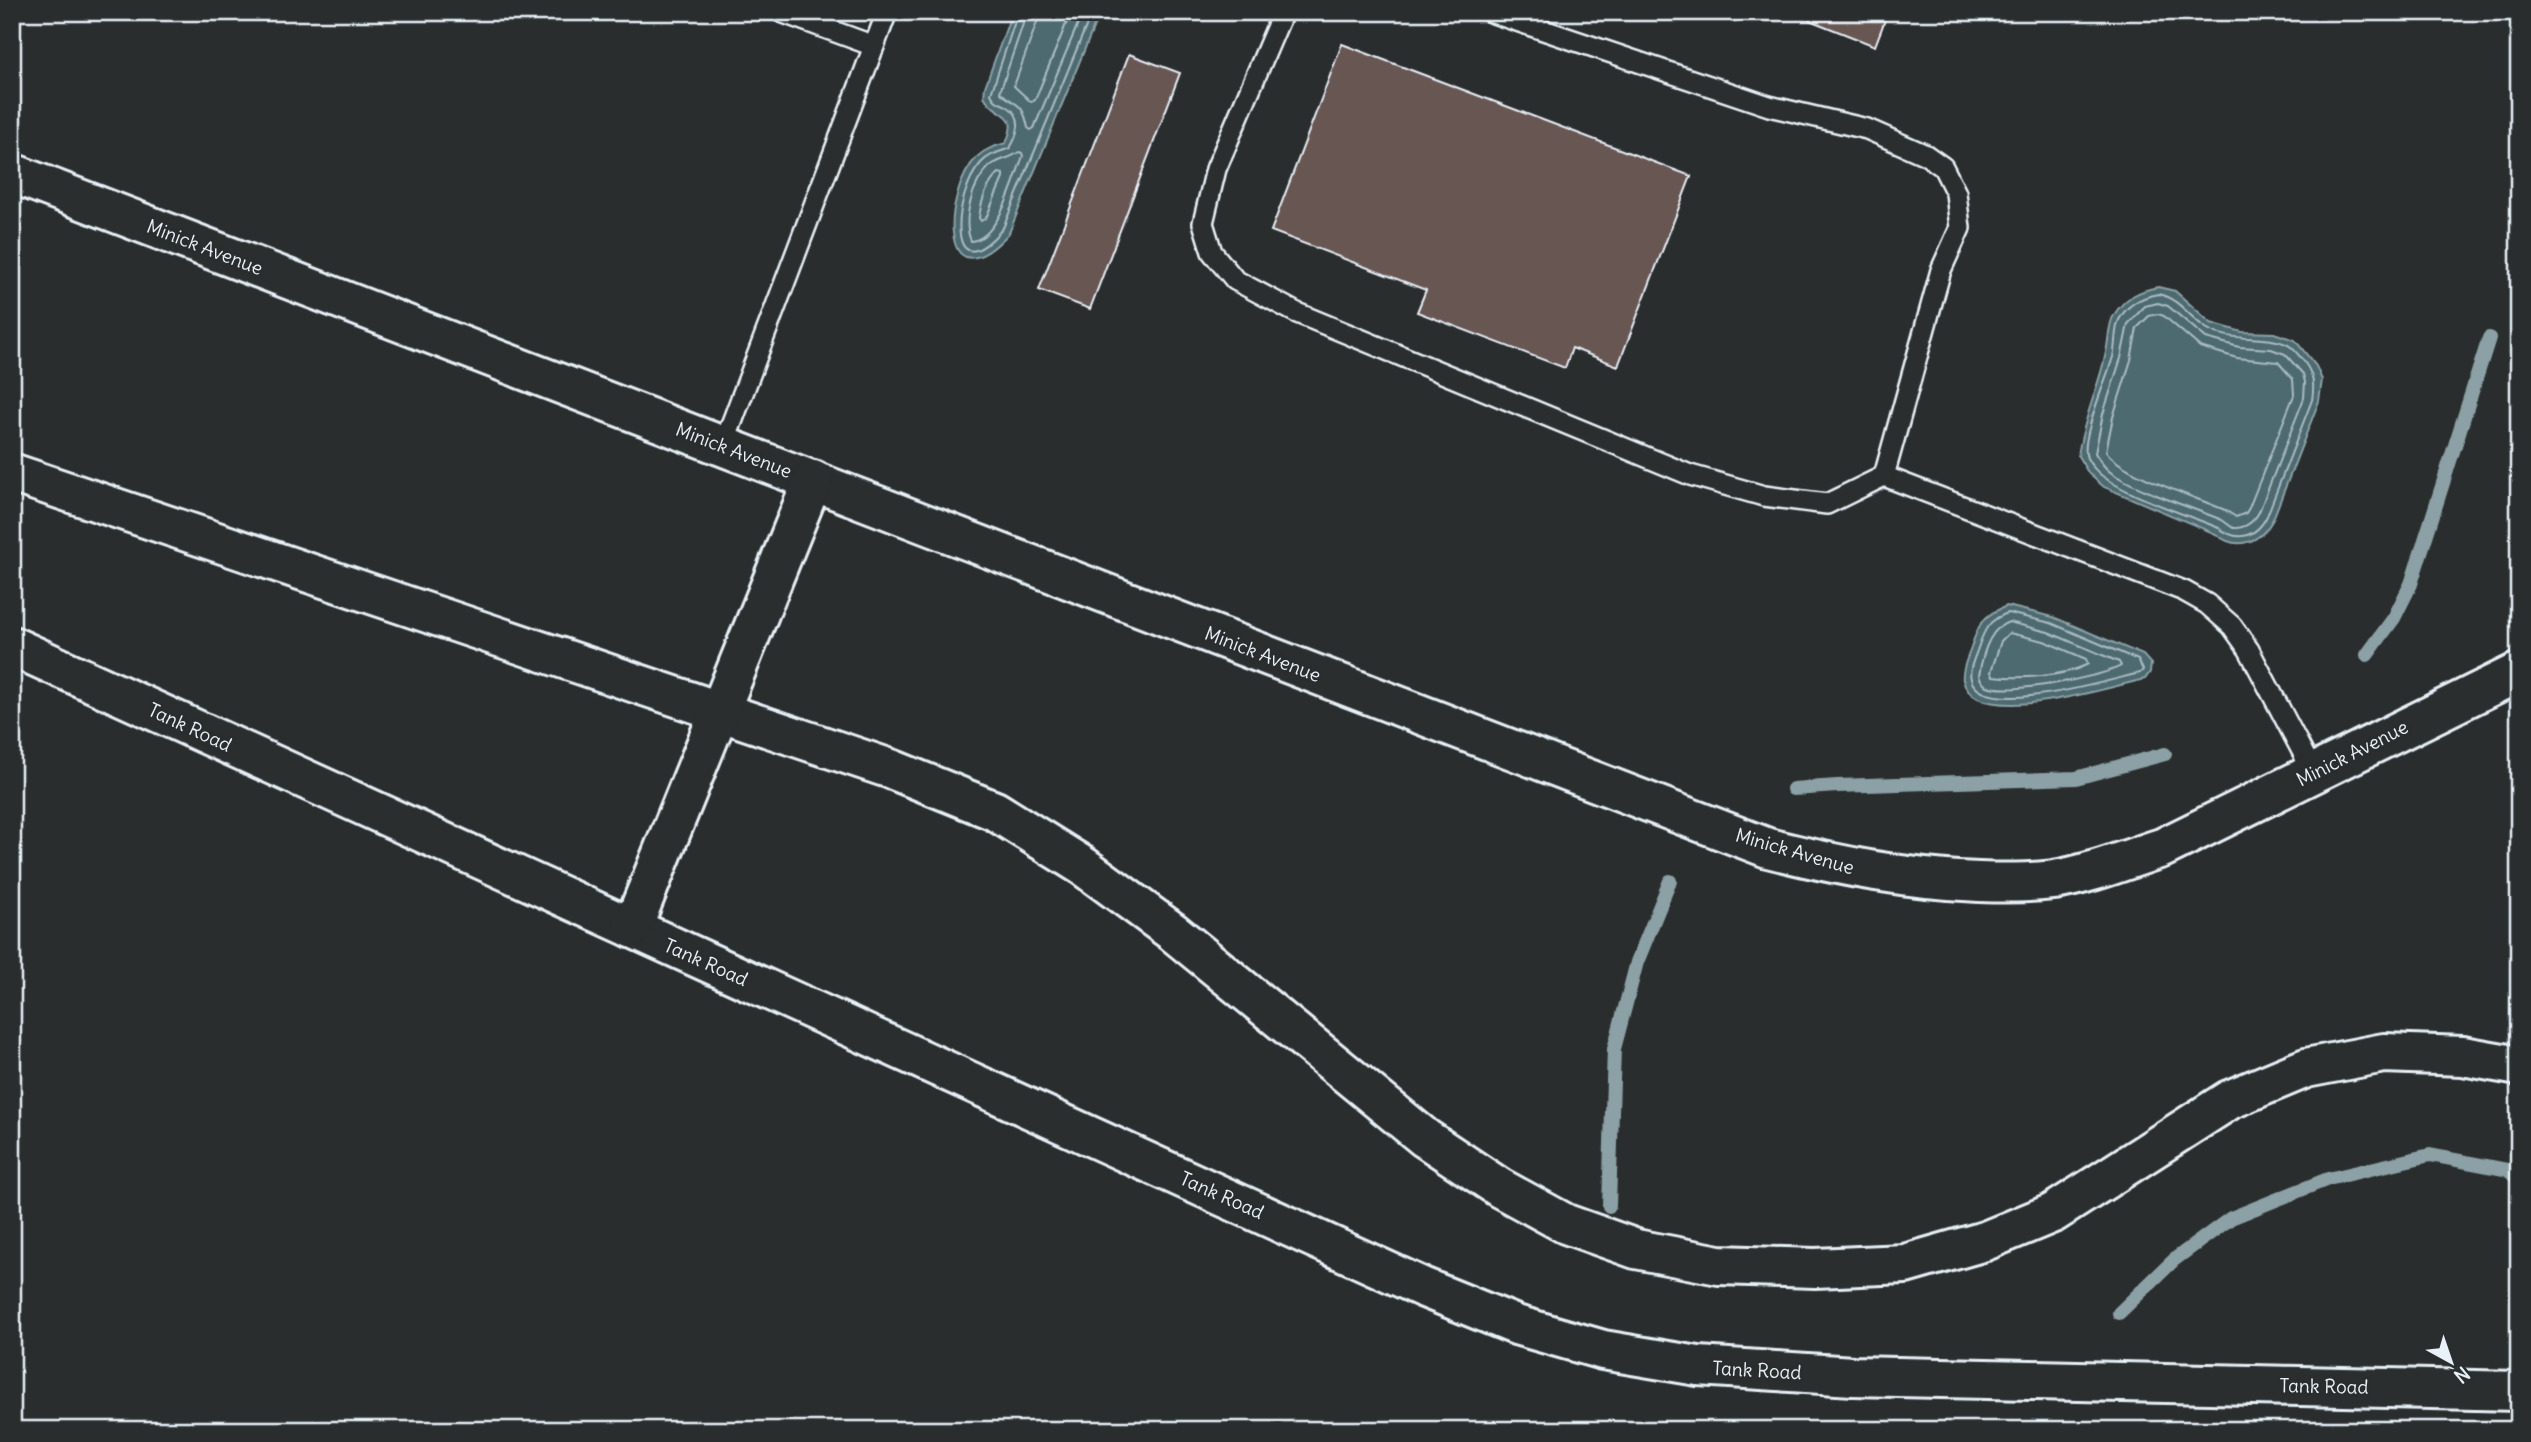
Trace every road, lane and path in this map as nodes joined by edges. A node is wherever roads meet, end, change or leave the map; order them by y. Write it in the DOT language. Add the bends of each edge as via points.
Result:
graph roads {
  1 [pos="781,12"];
  2 [pos="887,12"];
  3 [pos="1283,12"];
  4 [pos="1490,12"];
  5 [pos="874,46"];
  6 [pos="12,173"];
  7 [pos="723,446"];
  8 [pos="12,473"];
  9 [pos="1884,476"];
  10 [pos="813,480"];
  11 [pos="12,646"];
  12 [pos="2519,672"];
  13 [pos="720,711"];
  14 [pos="2313,772"];
  15 [pos="632,928"];
  16 [pos="2519,1066"];
  17 [pos="2519,1391"];
  1 -- 5 [label="lane"];
  2 -- 5 [label="lane"];
  3 -- 9 [label="lane" via="1216,169 1203,223 1212,252 1235,280 1297,313 1690,475 1764,496 1827,504"];
  4 -- 9 [label="lane" via="1769,106 1867,129 1943,167 1956,193 1960,228 1941,270"];
  5 -- 7 [label="lane"];
  6 -- 7 [label="street, Minick Avenue"];
  7 -- 10 [label="street, Minick Avenue"];
  8 -- 13 [label="street"];
  9 -- 14 [label="lane" via="2184,591 2207,604 2232,626 2249,650"];
  10 -- 13 [label="street"];
  10 -- 14 [label="street, Minick Avenue" via="1768,848 1843,867 1931,880 2055,880 2162,848"];
  11 -- 15 [label="street, Tank Road"];
  12 -- 14 [label="street, Minick Avenue"];
  13 -- 15 [label="street"];
  13 -- 16 [label="street" via="891,769 995,811 1083,866 1173,932 1425,1138 1500,1188 1566,1224 1636,1249 1707,1263 1815,1268 1905,1264 1985,1241 2053,1213 2229,1100 2306,1068 2385,1053 2463,1056"];
  15 -- 17 [label="street, Tank Road" via="1422,1287 1516,1325 1603,1350 1698,1366 1853,1376"];
}
